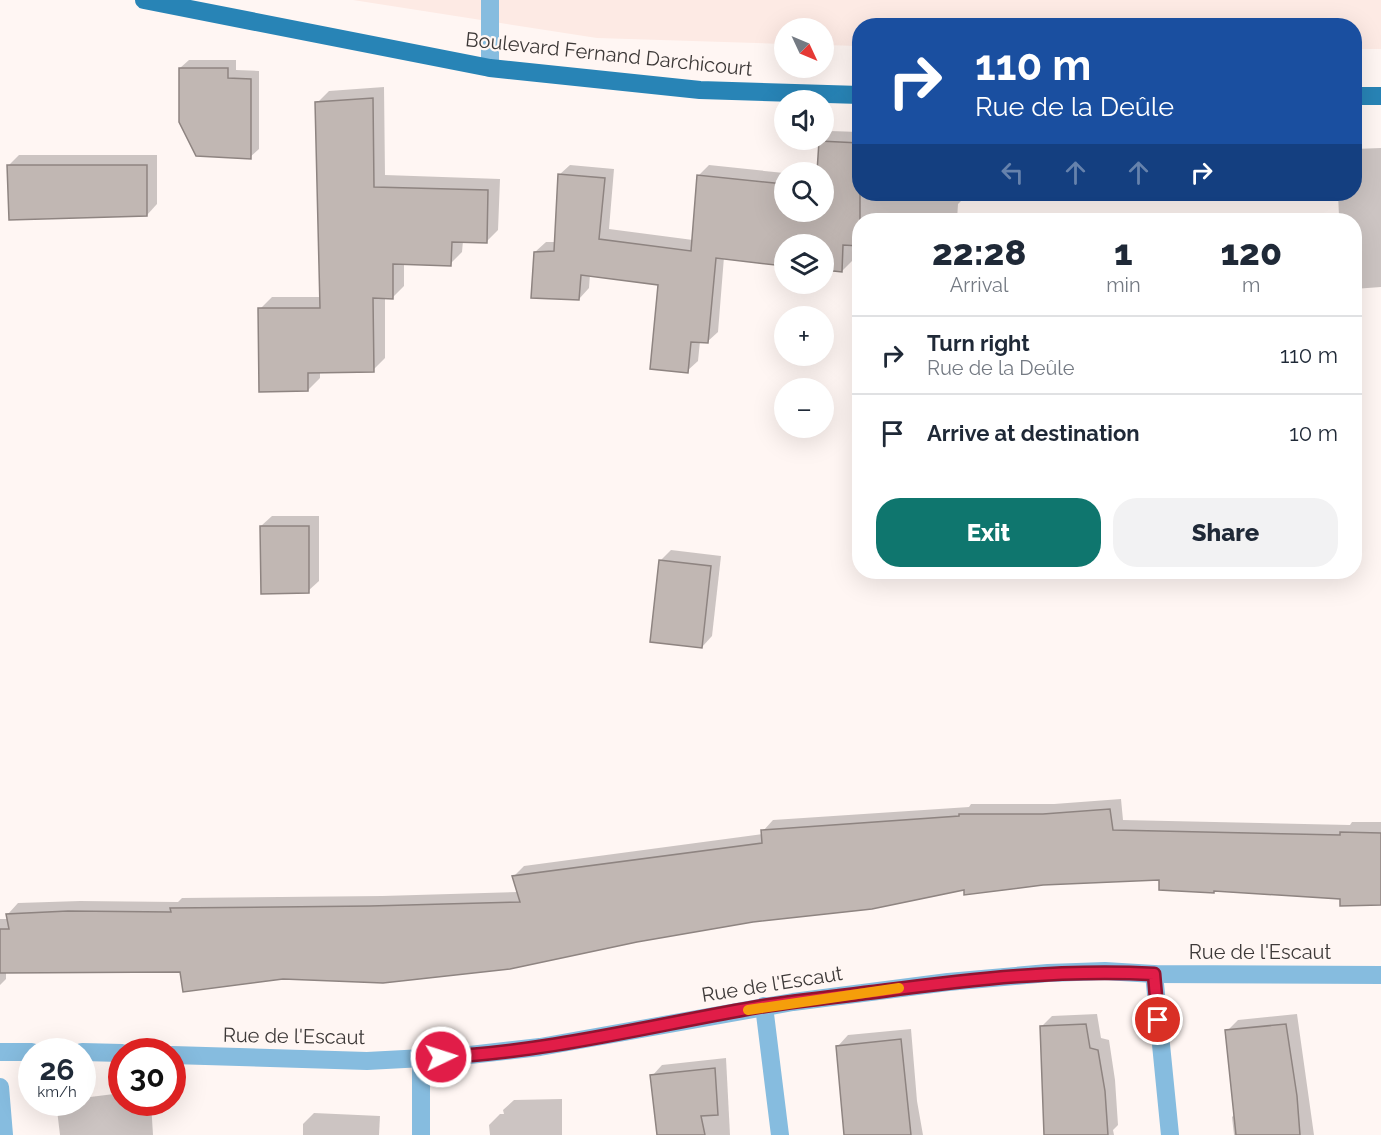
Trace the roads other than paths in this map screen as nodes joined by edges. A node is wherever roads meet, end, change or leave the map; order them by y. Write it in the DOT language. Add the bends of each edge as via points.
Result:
graph roads {
  1 [pos="144,0"];
  2 [pos="490,0"];
  3 [pos="490,68"];
  4 [pos="852,95"];
  5 [pos="1362,96"];
  6 [pos="1381,96"];
  7 [pos="1154,974"];
  8 [pos="1381,975"];
  9 [pos="764,1006"];
  10 [pos="0,1052"];
  11 [pos="18,1052"];
  12 [pos="186,1055"];
  13 [pos="421,1058"];
  14 [pos="0,1087"];
  15 [pos="4,1135"];
  16 [pos="421,1135"];
  17 [pos="780,1135"];
  18 [pos="1170,1135"];
  1 -- 3 [label="main road, Boulevard Fernand Darchicourt"];
  2 -- 3 [label="street"];
  3 -- 4 [label="main road, Boulevard Fernand Darchicourt" via="700,90"];
  5 -- 6 [label="main road"];
  7 -- 8 [label="street, Rue de l'Escaut"];
  7 -- 9 [label="street, Rue de l'Escaut" via="1048,973"];
  7 -- 18 [label="street"];
  9 -- 13 [label="street, Rue de l'Escaut" via="540,1047"];
  9 -- 17 [label="street"];
  10 -- 11 [label="street"];
  12 -- 13 [label="street, Rue de l'Escaut" via="367,1061"];
  13 -- 16 [label="street"];
  14 -- 15 [label="street"];
}
